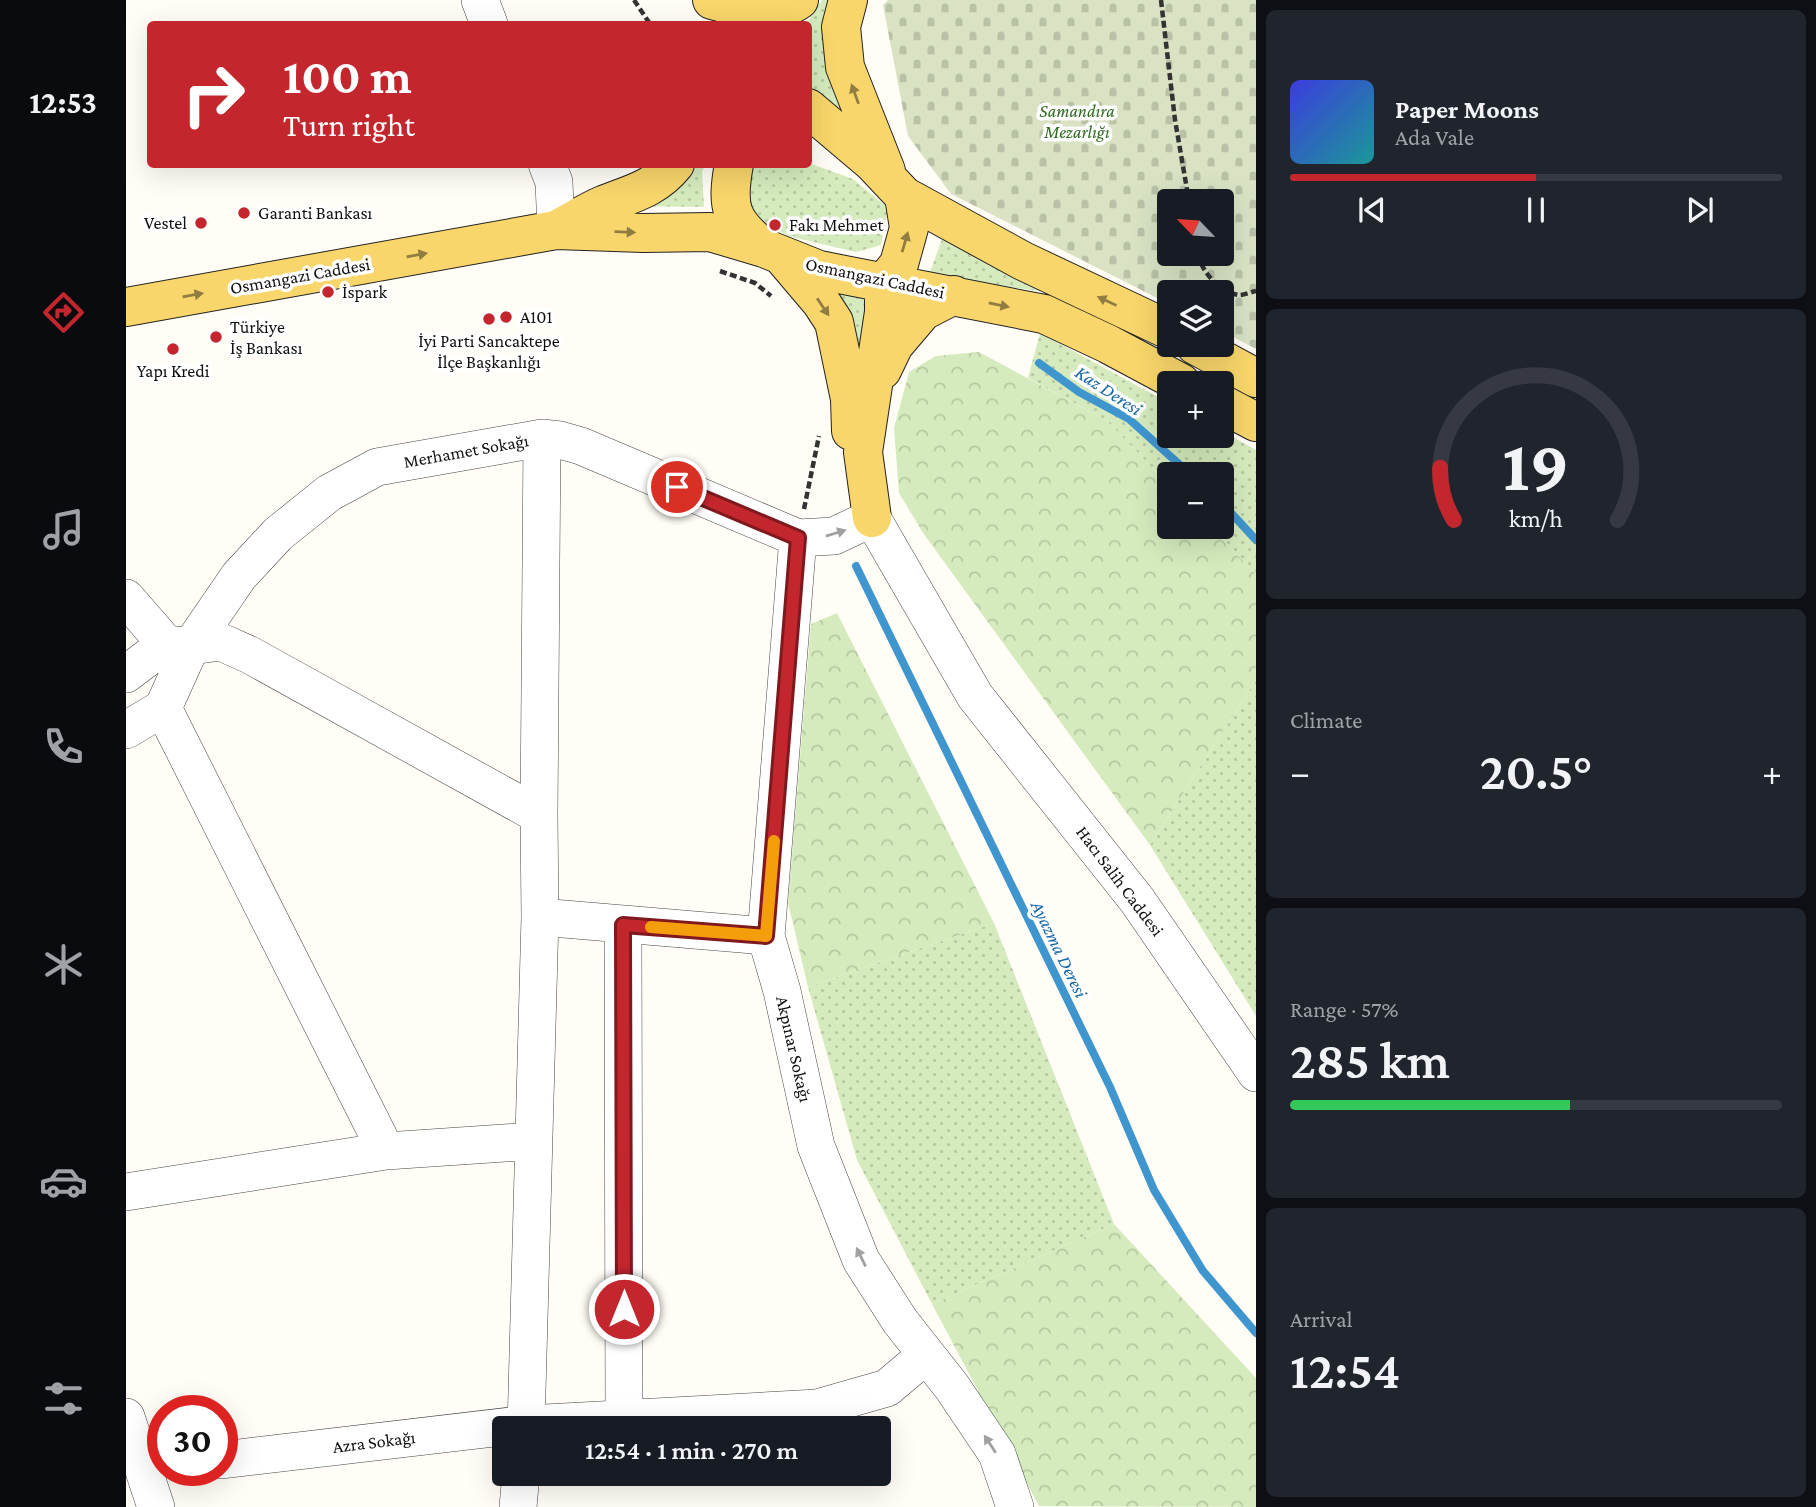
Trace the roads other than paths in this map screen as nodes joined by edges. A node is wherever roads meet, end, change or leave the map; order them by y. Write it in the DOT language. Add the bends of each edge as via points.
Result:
graph roads {
  1 [pos="480,0"];
  2 [pos="688,0"];
  3 [pos="712,0"];
  4 [pos="799,0"];
  5 [pos="819,0"];
  6 [pos="848,0"];
  7 [pos="488,21"];
  8 [pos="698,21"];
  9 [pos="712,21"];
  10 [pos="805,21"];
  11 [pos="812,112"];
  12 [pos="812,149"];
  13 [pos="549,168"];
  14 [pos="672,168"];
  15 [pos="734,168"];
  16 [pos="889,180"];
  17 [pos="556,230"];
  18 [pos="772,251"];
  19 [pos="884,283"];
  20 [pos="954,295"];
  21 [pos="126,307"];
  22 [pos="1157,324"];
  23 [pos="1217,357"];
  24 [pos="1159,371"];
  25 [pos="1256,378"];
  26 [pos="870,394"];
  27 [pos="1234,410"];
  28 [pos="1256,422"];
  29 [pos="542,439"];
  30 [pos="872,518"];
  31 [pos="798,538"];
  32 [pos="126,598"];
  33 [pos="178,645"];
  34 [pos="126,674"];
  35 [pos="163,708"];
  36 [pos="126,730"];
  37 [pos="539,815"];
  38 [pos="540,917"];
  39 [pos="623,925"];
  40 [pos="766,936"];
  41 [pos="1256,1073"];
  42 [pos="534,1141"];
  43 [pos="386,1151"];
  44 [pos="126,1192"];
  45 [pos="926,1354"];
  46 [pos="526,1416"];
  47 [pos="624,1416"];
  48 [pos="677,1416"];
  49 [pos="126,1417"];
  50 [pos="492,1430"];
  51 [pos="147,1458"];
  52 [pos="238,1458"];
  53 [pos="154,1486"];
  54 [pos="520,1486"];
  55 [pos="156,1507"];
  56 [pos="518,1507"];
  57 [pos="1015,1507"];
  1 -- 7 [label="street"];
  2 -- 8 [label="main road"];
  2 -- 9 [label="main road"];
  3 -- 4 [label="main road" via="754,10"];
  5 -- 10 [label="main road"];
  16 -- 6 [label="main road, one-way" via="845,67 841,27"];
  11 -- 16 [label="main road"];
  12 -- 16 [label="main road"];
  13 -- 17 [label="street" via="554,182"];
  14 -- 17 [label="main road, Osmangazi Caddesi" via="648,189 601,206"];
  15 -- 18 [label="main road" via="730,198 737,221 743,231"];
  19 -- 16 [label="main road, one-way" via="899,264 909,228"];
  22 -- 16 [label="main road, one-way" via="1023,261"];
  17 -- 18 [label="main road, Osmangazi Caddesi, one-way" via="710,232"];
  21 -- 17 [label="main road, Osmangazi Caddesi, one-way"];
  18 -- 19 [label="main road, Osmangazi Caddesi" via="819,270"];
  18 -- 30 [label="main road, one-way" via="834,322 850,399 853,463"];
  19 -- 20 [label="main road, Osmangazi Caddesi"];
  19 -- 26 [label="main road" via="884,312"];
  20 -- 24 [label="main road, Osmangazi Caddesi, one-way" via="1044,314"];
  20 -- 26 [label="main road" via="923,311 907,329"];
  23 -- 25 [label="main road"];
  26 -- 30 [label="main road" via="863,452"];
  27 -- 28 [label="main road"];
  29 -- 31 [label="street, Merhamet Sokağı" via="581,446"];
  29 -- 33 [label="street, Merhamet Sokağı" via="377,467 330,493 278,534"];
  29 -- 37 [label="street"];
  31 -- 30 [label="street, one-way" via="834,536"];
  30 -- 41 [label="street, Hacı Salih Caddesi" via="975,696 1137,900"];
  31 -- 40 [label="street, Akpınar Sokağı"];
  32 -- 33 [label="street"];
  33 -- 34 [label="street"];
  33 -- 35 [label="street"];
  33 -- 37 [label="street" via="221,642 250,655"];
  35 -- 36 [label="street"];
  35 -- 43 [label="street"];
  37 -- 38 [label="street"];
  38 -- 39 [label="street"];
  38 -- 42 [label="street"];
  39 -- 40 [label="street"];
  39 -- 47 [label="street"];
  45 -- 40 [label="street, Akpınar Sokağı, one-way" via="861,1260 816,1146"];
  42 -- 43 [label="street"];
  42 -- 46 [label="street"];
  43 -- 44 [label="street"];
  45 -- 48 [label="street, Azra Sokağı" via="887,1388 817,1408"];
  57 -- 45 [label="street, Akpınar Sokağı, one-way" via="997,1454"];
  49 -- 51 [label="street"];
  50 -- 52 [label="street, Azra Sokağı"];
  53 -- 55 [label="street"];
  54 -- 56 [label="street"];
}
